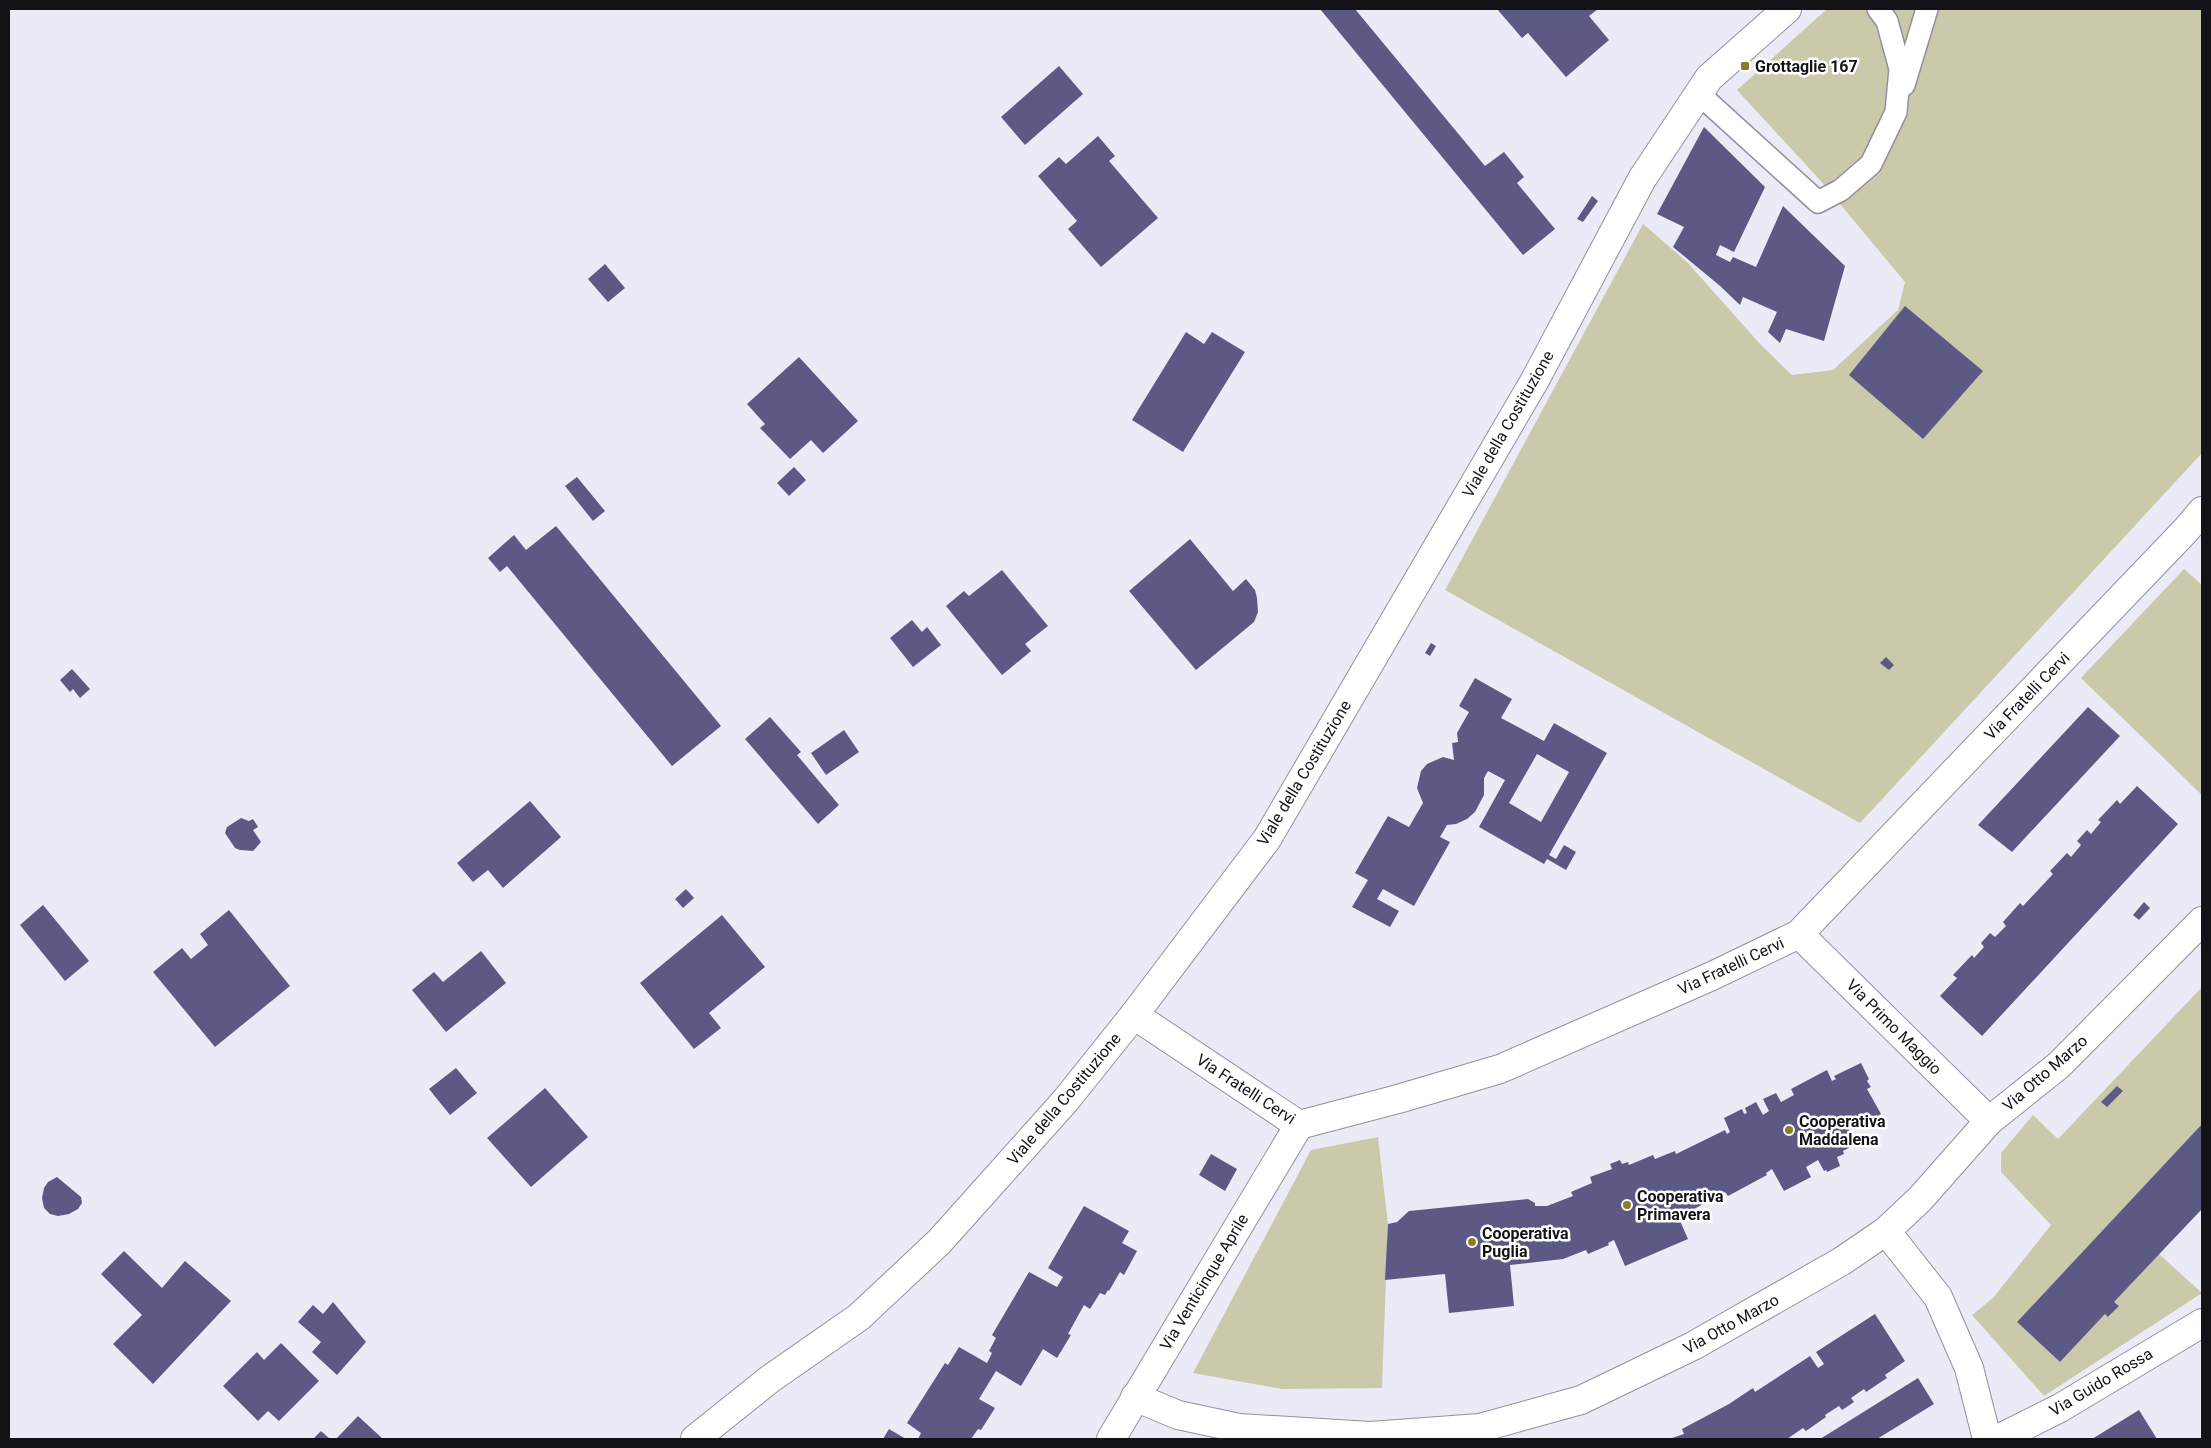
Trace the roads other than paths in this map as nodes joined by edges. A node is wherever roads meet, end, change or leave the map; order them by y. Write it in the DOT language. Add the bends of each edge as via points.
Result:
graph roads {
  1 [pos="1787,9"];
  2 [pos="1878,9"];
  3 [pos="1927,9"];
  4 [pos="1698,93"];
  5 [pos="1896,112"];
  6 [pos="2197,529"];
  7 [pos="2202,921"];
  8 [pos="1798,934"];
  9 [pos="1134,1015"];
  10 [pos="1989,1121"];
  11 [pos="1298,1125"];
  12 [pos="1886,1230"];
  13 [pos="2202,1322"];
  14 [pos="1135,1397"];
  15 [pos="695,1439"];
  16 [pos="1111,1439"];
  17 [pos="1987,1439"];
  18 [pos="1998,1439"];
  1 -- 4 [label="street, Viale della Costituzione" via="1709,78"];
  2 -- 5 [label="lane" via="1887,21 1900,69"];
  3 -- 5 [label="lane"];
  4 -- 5 [label="lane" via="1818,202 1842,190 1871,164"];
  4 -- 9 [label="street, Viale della Costituzione" via="1642,179 1535,380 1267,839"];
  6 -- 8 [label="street, Via Fratelli Cervi"];
  7 -- 10 [label="street, Via Otto Marzo" via="2059,1065"];
  8 -- 10 [label="street, Via Primo Maggio"];
  8 -- 11 [label="street, Via Fratelli Cervi" via="1716,974 1500,1069"];
  9 -- 11 [label="street, Via Fratelli Cervi"];
  9 -- 15 [label="street, Viale della Costituzione" via="1066,1100 939,1242 859,1317 770,1380"];
  10 -- 12 [label="street, Via Otto Marzo" via="1920,1199"];
  11 -- 14 [label="street, Via Venticinque Aprile"];
  12 -- 14 [label="street, Via Otto Marzo" via="1842,1261 1693,1346 1581,1400 1480,1428 1370,1436 1239,1428 1178,1415"];
  12 -- 17 [label="street" via="1938,1297 1969,1368"];
  13 -- 18 [label="street, Via Guido Rossa" via="2060,1408"];
  14 -- 16 [label="street, Via Venticinque Aprile"];
}
